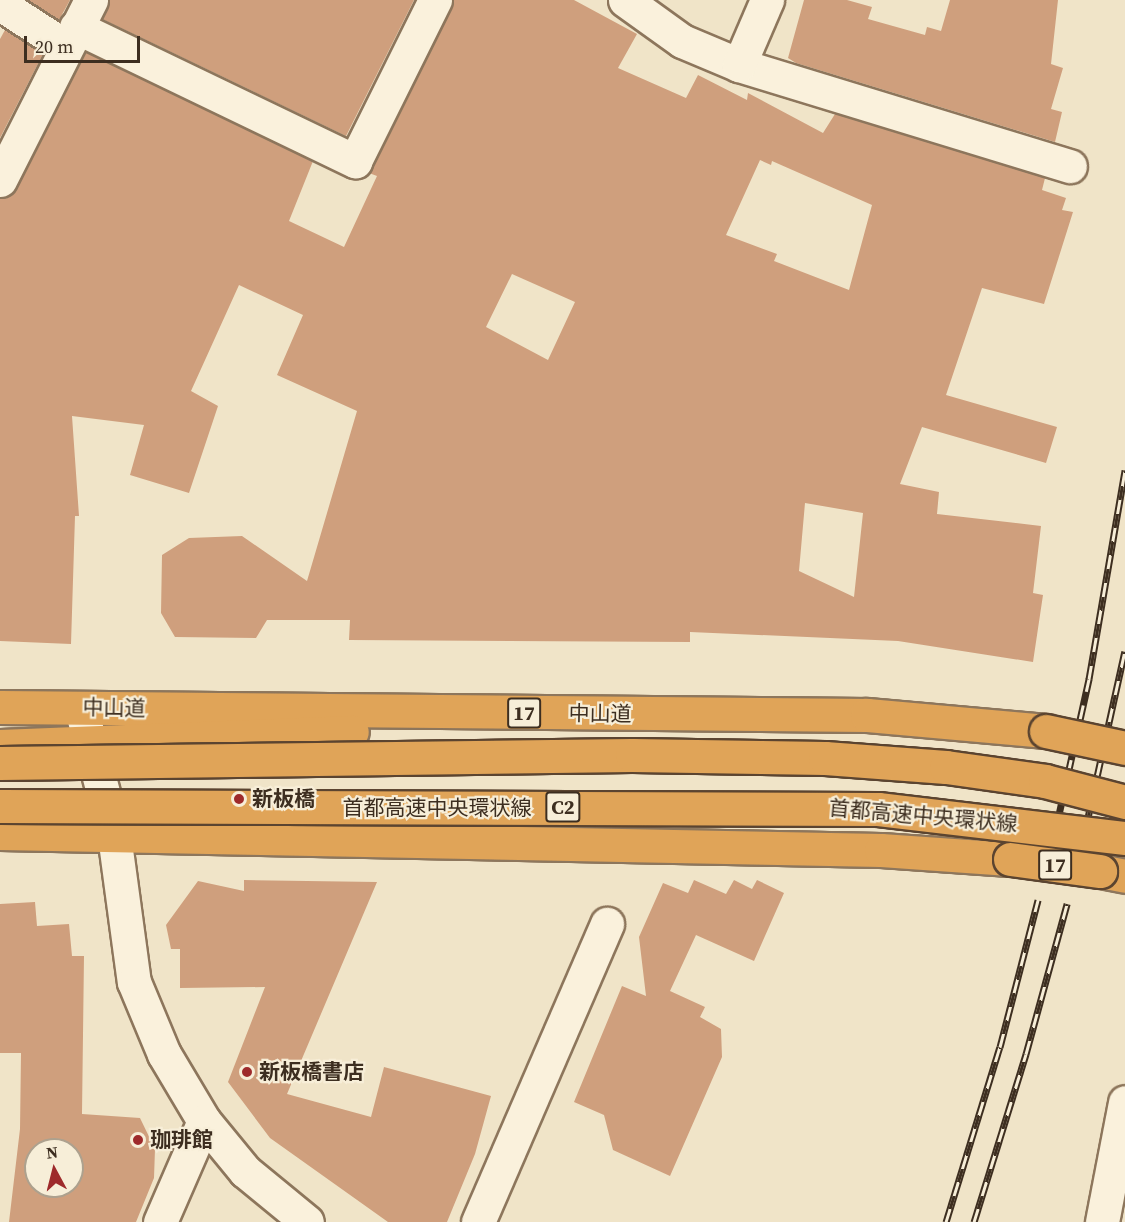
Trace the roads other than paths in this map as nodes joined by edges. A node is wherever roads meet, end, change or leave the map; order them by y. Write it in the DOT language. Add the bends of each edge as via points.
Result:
graph roads {
  1 [pos="435,0"];
  2 [pos="625,0"];
  3 [pos="767,0"];
  4 [pos="0,4"];
  5 [pos="77,24"];
  6 [pos="739,65"];
  7 [pos="1070,166"];
  8 [pos="0,180"];
  9 [pos="0,707"];
  10 [pos="81,708"];
  11 [pos="635,715"];
  12 [pos="90,743"];
  13 [pos="0,746"];
  14 [pos="1125,748"];
  15 [pos="0,763"];
  16 [pos="0,799"];
  17 [pos="1125,802"];
  18 [pos="0,806"];
  19 [pos="1125,823"];
  20 [pos="0,833"];
  21 [pos="114,835"];
  22 [pos="1125,838"];
  23 [pos="1113,873"];
  24 [pos="607,924"];
  25 [pos="1125,1102"];
  26 [pos="204,1121"];
  27 [pos="160,1222"];
  28 [pos="307,1222"];
  29 [pos="478,1222"];
  30 [pos="1102,1222"];
  1 -- 5 [label="street" via="355,161"];
  2 -- 6 [label="street" via="682,41"];
  3 -- 6 [label="street"];
  4 -- 5 [label="street"];
  5 -- 8 [label="street"];
  6 -- 7 [label="street"];
  9 -- 10 [label="highway, 中山道 / 17"];
  10 -- 11 [label="highway, 中山道 / 17"];
  10 -- 12 [label="street"];
  11 -- 12 [label="highway"];
  11 -- 14 [label="highway, 中山道 / 17, bridge" via="867,715 1046,731"];
  12 -- 13 [label="highway"];
  12 -- 21 [label="street"];
  15 -- 17 [label="highway, bridge" via="632,755 825,758 946,766 1045,781"];
  16 -- 19 [label="highway, 首都高速中央環状線 / C2" via="885,800"];
  18 -- 22 [label="highway, 首都高速中央環状線 / C2, bridge" via="878,809"];
  20 -- 21 [label="highway, 17"];
  21 -- 23 [label="highway, 17, bridge" via="880,850 1010,859"];
  21 -- 26 [label="street" via="134,982 164,1054"];
  24 -- 29 [label="street"];
  25 -- 30 [label="street"];
  26 -- 27 [label="street"];
  26 -- 28 [label="street" via="245,1171"];
}
